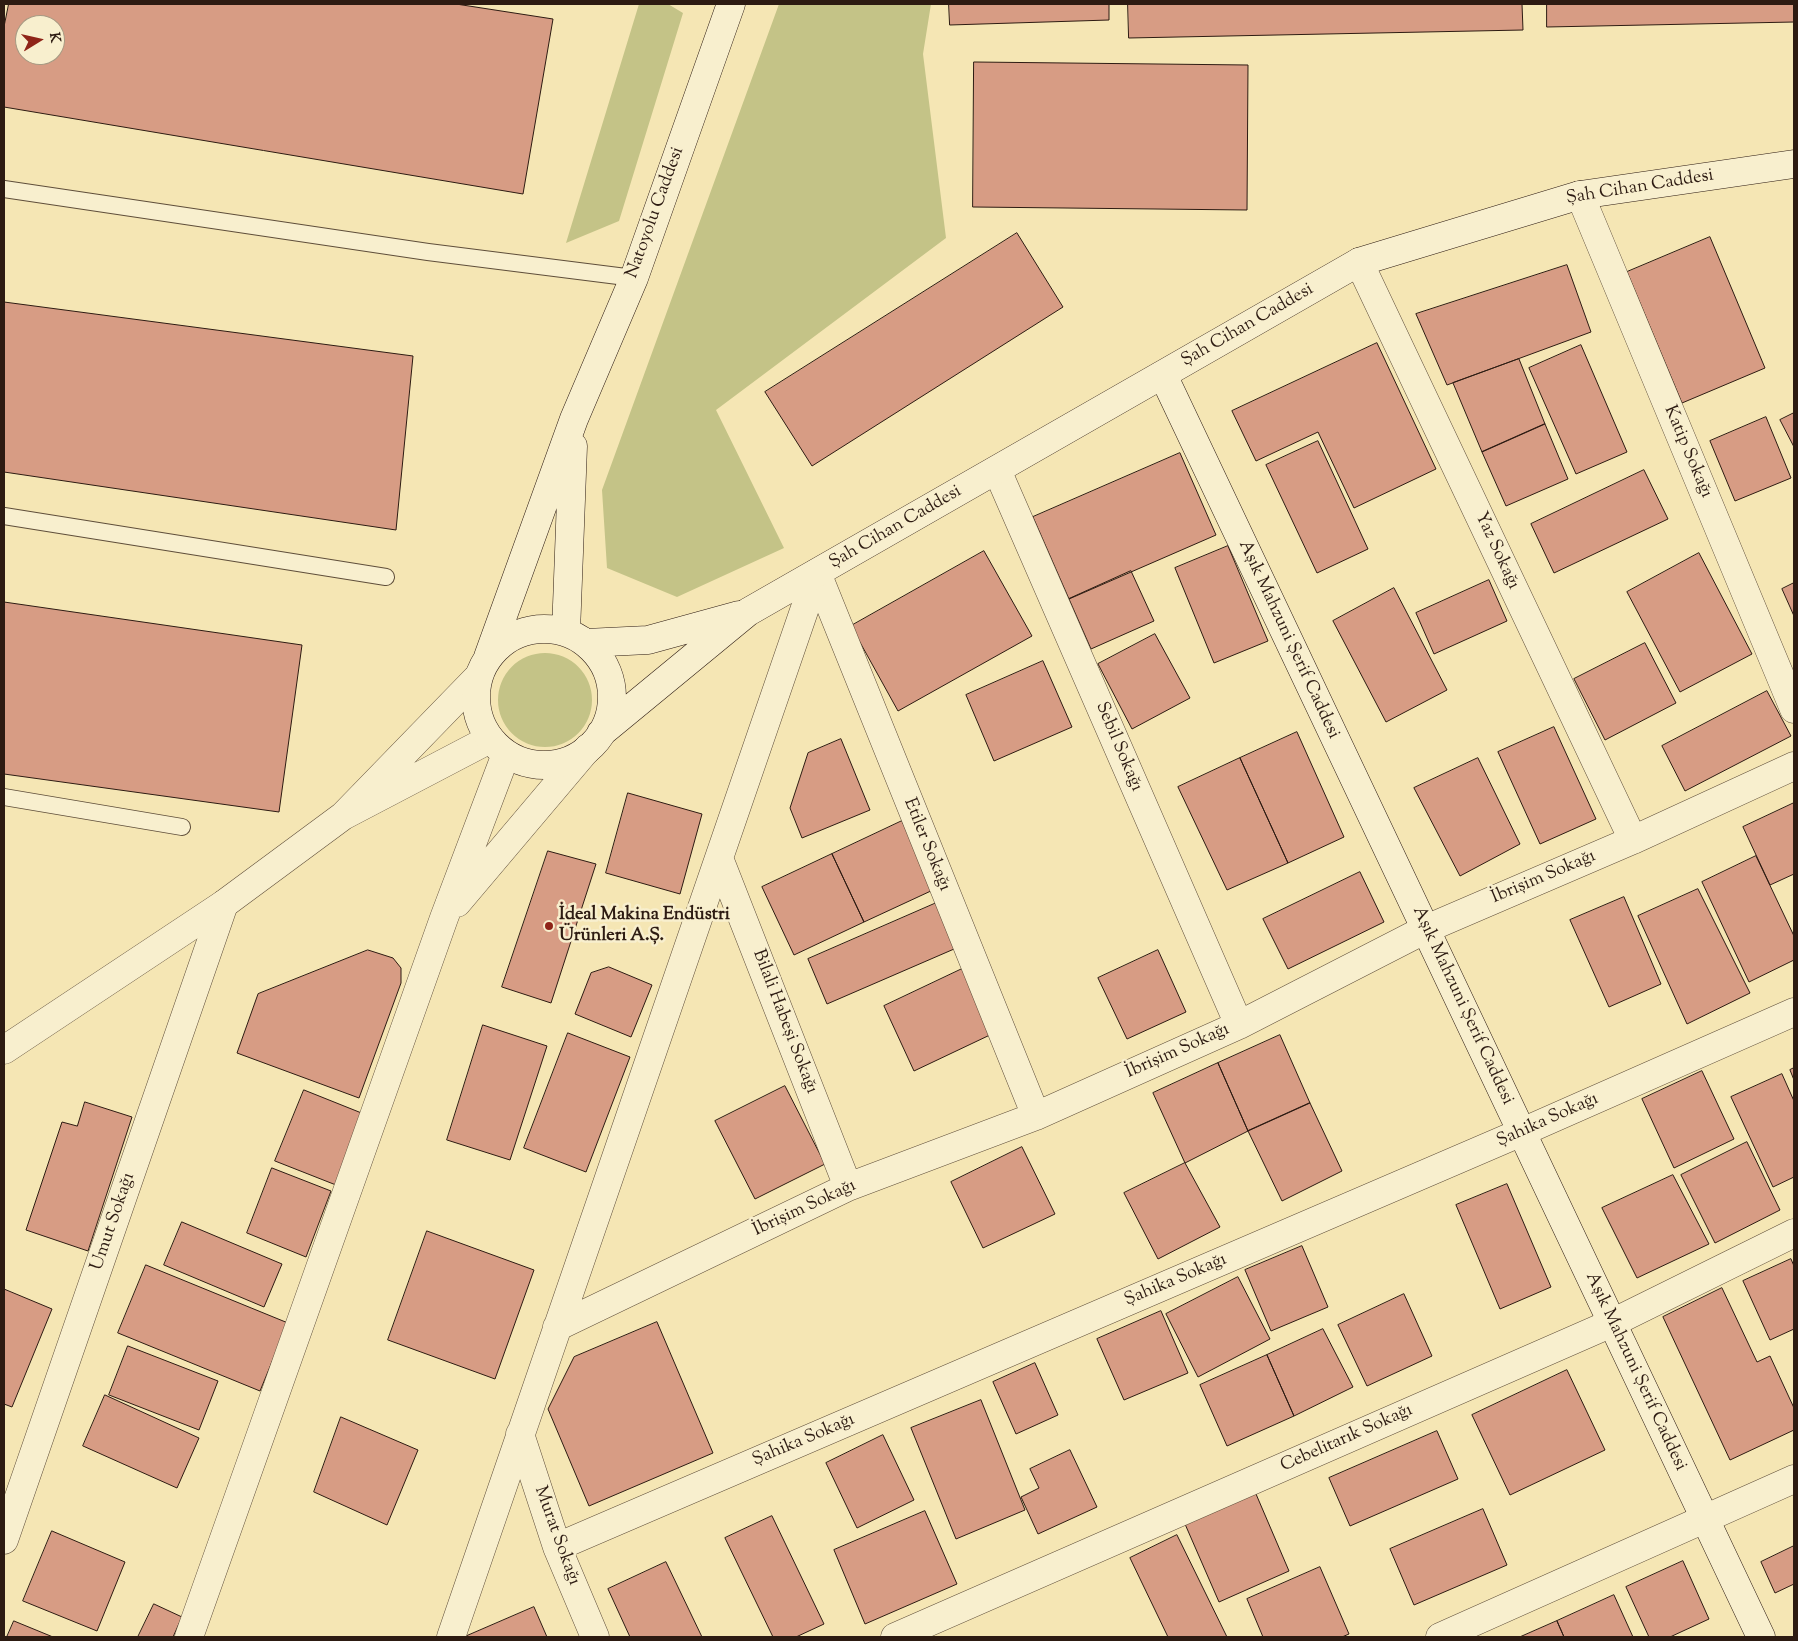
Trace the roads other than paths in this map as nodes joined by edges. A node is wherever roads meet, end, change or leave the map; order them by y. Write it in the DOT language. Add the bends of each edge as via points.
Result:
graph roads {
  1 [pos="731,4"];
  2 [pos="1794,164"];
  3 [pos="4,189"];
  4 [pos="1580,195"];
  5 [pos="1359,262"];
  6 [pos="634,278"];
  7 [pos="1162,375"];
  8 [pos="574,419"];
  9 [pos="997,470"];
  10 [pos="4,516"];
  11 [pos="817,573"];
  12 [pos="386,577"];
  13 [pos="748,612"];
  14 [pos="576,637"];
  15 [pos="483,667"];
  16 [pos="1794,709"];
  17 [pos="595,741"];
  18 [pos="498,746"];
  19 [pos="1794,766"];
  20 [pos="4,797"];
  21 [pos="343,816"];
  22 [pos="182,827"];
  23 [pos="1633,840"];
  24 [pos="719,858"];
  25 [pos="224,904"];
  26 [pos="444,918"];
  27 [pos="1426,929"];
  28 [pos="1794,1012"];
  29 [pos="1239,1025"];
  30 [pos="4,1050"];
  31 [pos="1036,1116"];
  32 [pos="1522,1132"];
  33 [pos="848,1187"];
  34 [pos="1794,1233"];
  35 [pos="1612,1323"];
  36 [pos="557,1328"];
  37 [pos="520,1434"];
  38 [pos="1794,1479"];
  39 [pos="1705,1520"];
  40 [pos="4,1540"];
  41 [pos="557,1547"];
  42 [pos="189,1637"];
  43 [pos="451,1637"];
  44 [pos="595,1637"];
  45 [pos="895,1637"];
  46 [pos="1440,1637"];
  47 [pos="1761,1637"];
  1 -- 6 [label="street, Natoyolu Caddesi"];
  2 -- 4 [label="street, Şah Cihan Caddesi"];
  3 -- 6 [label="lane" via="428,252"];
  4 -- 5 [label="street, Şah Cihan Caddesi"];
  4 -- 16 [label="street, Katip Sokağı"];
  5 -- 7 [label="street, Şah Cihan Caddesi"];
  5 -- 23 [label="street, Yaz Sokağı"];
  6 -- 8 [label="street, Natoyolu Caddesi"];
  7 -- 9 [label="street, Şah Cihan Caddesi"];
  7 -- 27 [label="street, Aşık Mahzuni Şerif Caddesi"];
  8 -- 14 [label="street"];
  8 -- 15 [label="street, Natoyolu Caddesi"];
  9 -- 11 [label="street, Şah Cihan Caddesi"];
  9 -- 29 [label="street, Sebil Sokağı"];
  10 -- 12 [label="lane"];
  11 -- 13 [label="street, Şah Cihan Caddesi"];
  11 -- 24 [label="street"];
  11 -- 31 [label="street, Etiler Sokağı"];
  13 -- 14 [label="street" via="648,640"];
  13 -- 17 [label="street"];
  14 -- 15 [label="street" via="544,628 523,631 503,641"];
  14 -- 17 [label="street" via="600,657 609,675 610,715"];
  15 -- 18 [label="street" via="476,705 479,720"];
  15 -- 21 [label="street"];
  17 -- 18 [label="street" via="570,760 548,765 526,763"];
  17 -- 26 [label="street"];
  18 -- 21 [label="street"];
  18 -- 26 [label="street"];
  19 -- 23 [label="street, İbrişim Sokağı"];
  20 -- 22 [label="lane"];
  21 -- 25 [label="street"];
  23 -- 27 [label="street, İbrişim Sokağı"];
  24 -- 33 [label="street, Bilali Habeşi Sokağı"];
  24 -- 36 [label="street"];
  25 -- 30 [label="street"];
  25 -- 40 [label="street, Umut Sokağı"];
  26 -- 42 [label="street"];
  27 -- 29 [label="street, İbrişim Sokağı"];
  27 -- 32 [label="street, Aşık Mahzuni Şerif Caddesi"];
  28 -- 32 [label="street, Şahika Sokağı"];
  29 -- 31 [label="street, İbrişim Sokağı"];
  31 -- 33 [label="street, İbrişim Sokağı"];
  32 -- 35 [label="street, Aşık Mahzuni Şerif Caddesi"];
  32 -- 41 [label="street, Şahika Sokağı"];
  33 -- 36 [label="street, İbrişim Sokağı"];
  34 -- 35 [label="street, Cebelitarık Sokağı"];
  35 -- 39 [label="street, Aşık Mahzuni Şerif Caddesi"];
  35 -- 45 [label="street, Cebelitarık Sokağı"];
  36 -- 37 [label="street"];
  37 -- 41 [label="street, Murat Sokağı"];
  37 -- 43 [label="street"];
  38 -- 39 [label="street"];
  39 -- 46 [label="street"];
  39 -- 47 [label="street, Aşık Mahzuni Şerif Caddesi"];
  41 -- 44 [label="street, Murat Sokağı"];
}
